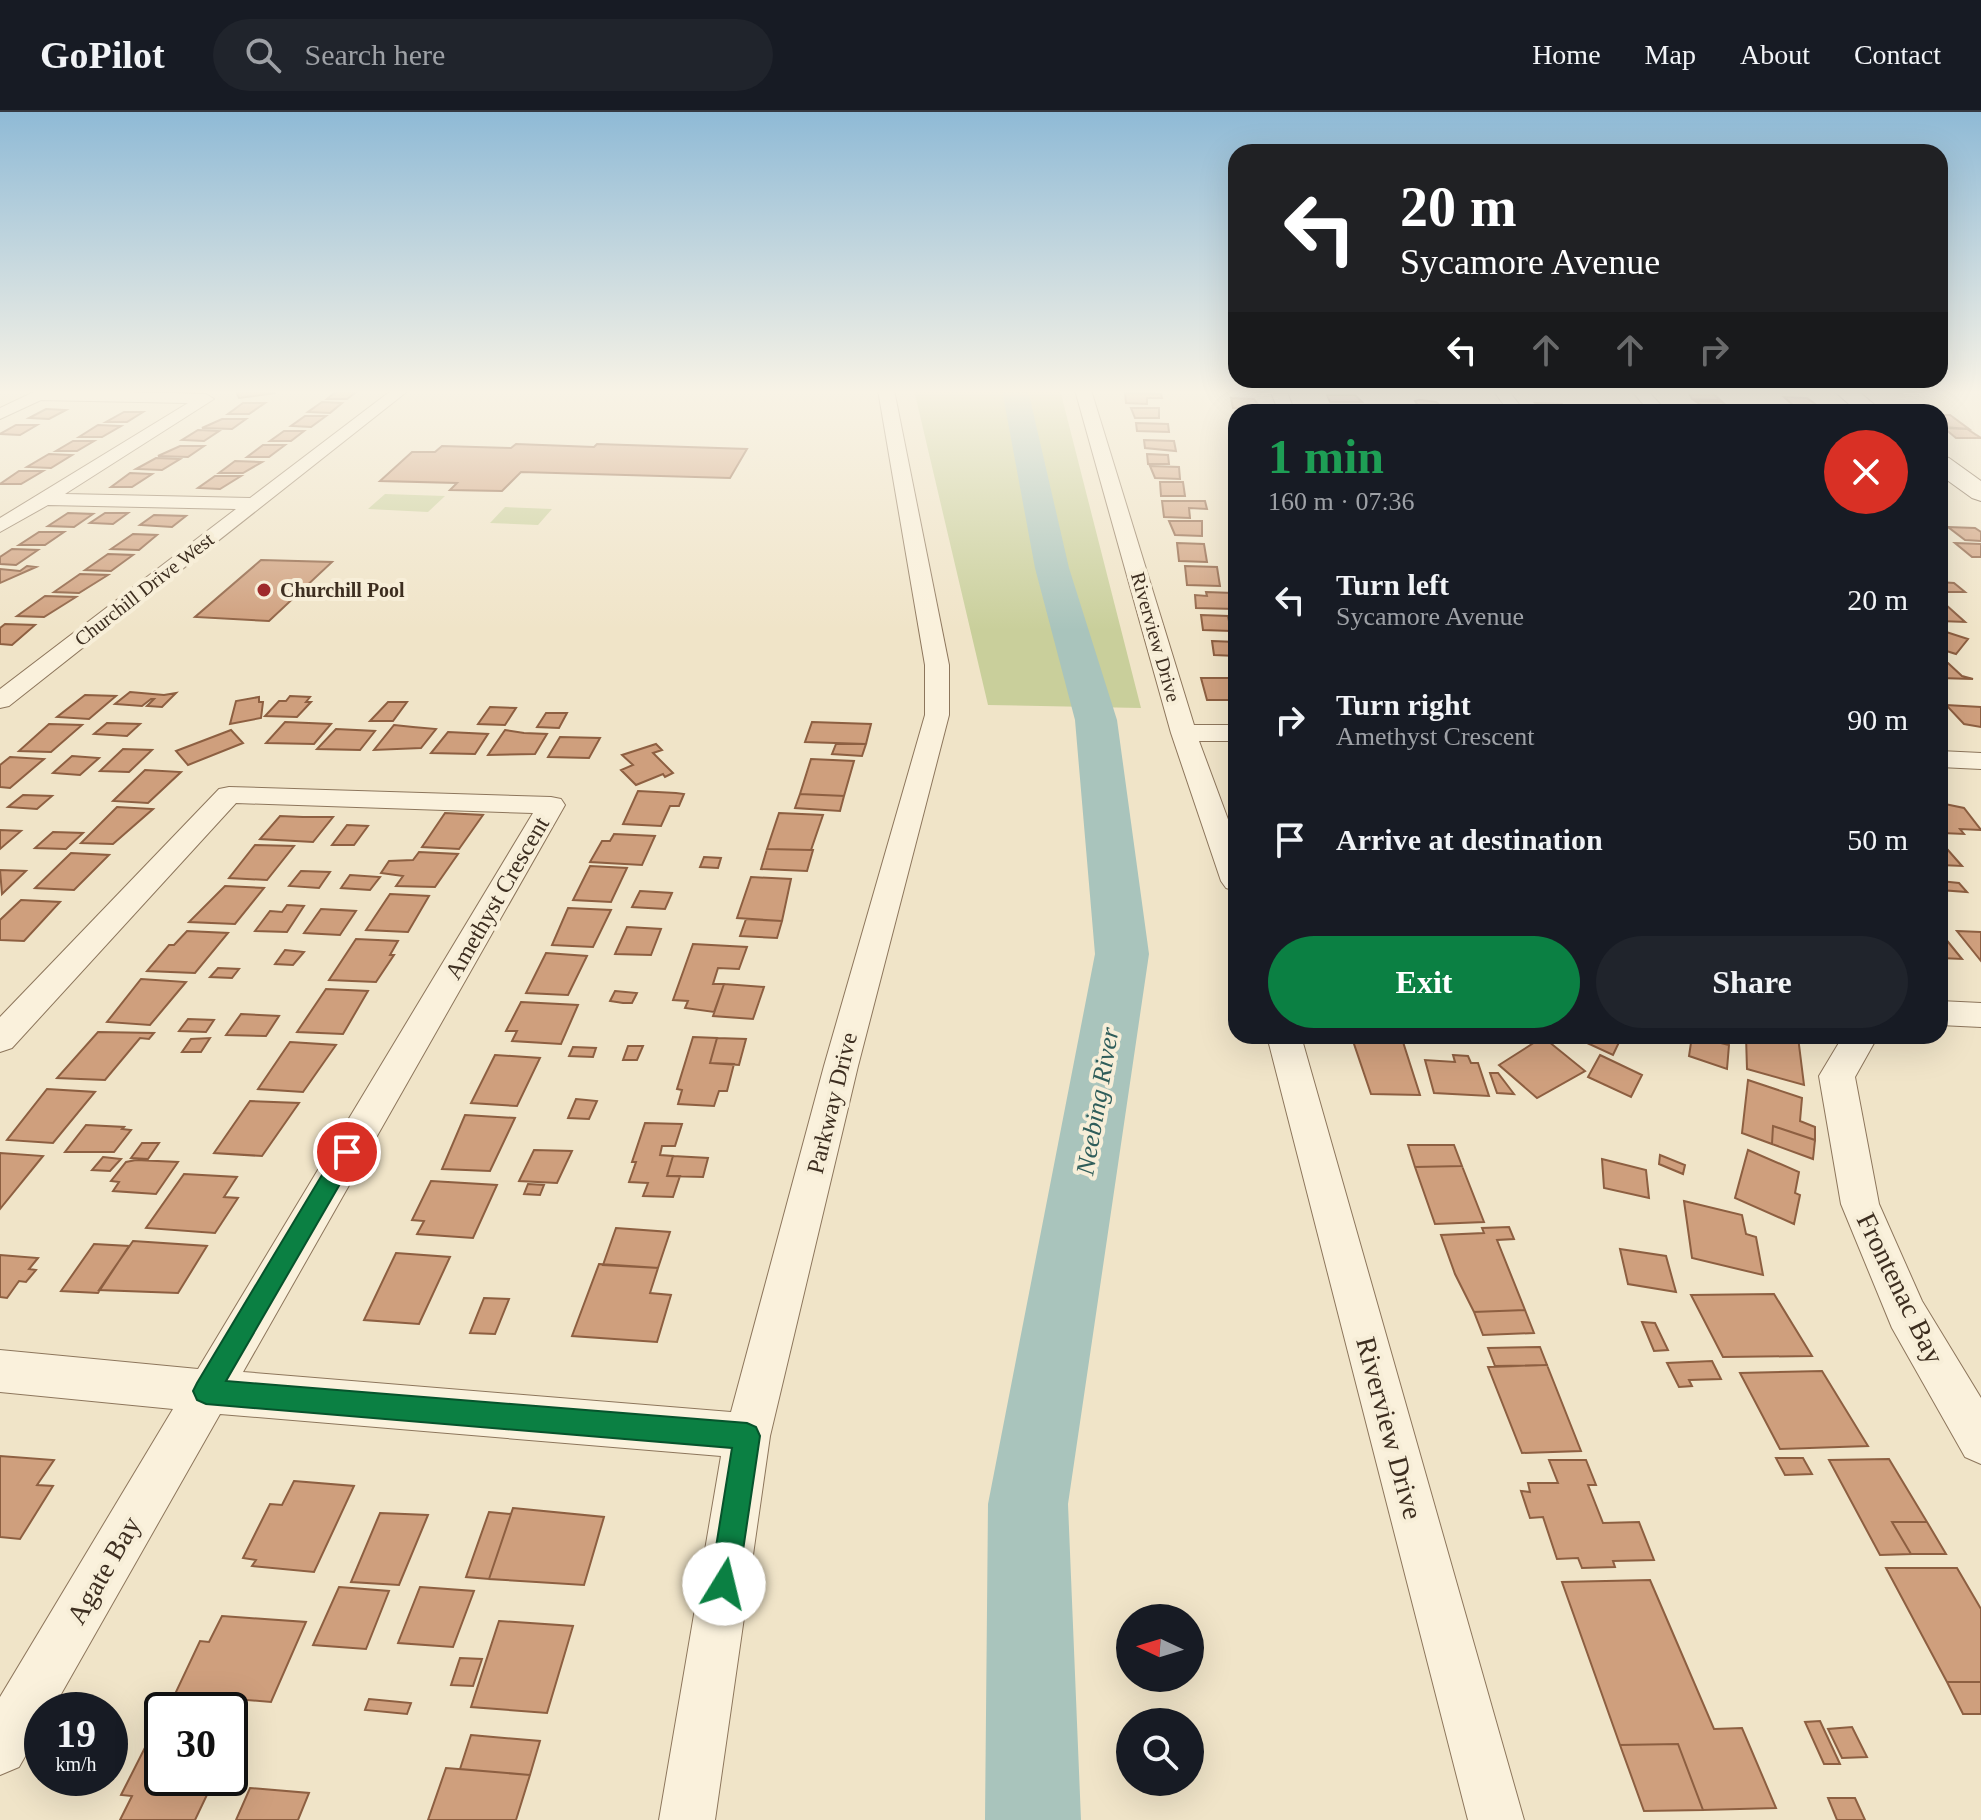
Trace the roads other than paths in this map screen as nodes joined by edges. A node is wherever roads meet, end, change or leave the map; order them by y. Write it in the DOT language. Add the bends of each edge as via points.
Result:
graph roads {
  1 [pos="91,470"];
  2 [pos="298,470"];
  3 [pos="901,470"];
  4 [pos="1106,470"];
  5 [pos="1949,470"];
  6 [pos="1981,493"];
  7 [pos="43,499"];
  8 [pos="253,504"];
  9 [pos="0,526"];
  10 [pos="0,701"];
  11 [pos="1184,733"];
  12 [pos="1228,733"];
  13 [pos="1948,759"];
  14 [pos="1981,761"];
  15 [pos="1228,858"];
  16 [pos="1948,1013"];
  17 [pos="1981,1015"];
  18 [pos="0,1039"];
  19 [pos="1286,1044"];
  20 [pos="1856,1044"];
  21 [pos="0,1371"];
  22 [pos="206,1391"];
  23 [pos="747,1436"];
  24 [pos="1981,1441"];
  25 [pos="0,1748"];
  26 [pos="687,1820"];
  27 [pos="1496,1820"];
  1 -- 7 [label="street"];
  2 -- 8 [label="street, Churchill Drive West"];
  3 -- 23 [label="street, Parkway Drive" via="937,665 937,715"];
  4 -- 11 [label="street, Riverview Drive"];
  5 -- 6 [label="street"];
  7 -- 8 [label="street"];
  7 -- 9 [label="street"];
  8 -- 10 [label="street, Churchill Drive West"];
  11 -- 12 [label="street"];
  11 -- 15 [label="street, Riverview Drive"];
  13 -- 14 [label="street"];
  16 -- 17 [label="street"];
  18 -- 22 [label="street, Amethyst Crescent" via="229,795 551,805"];
  19 -- 27 [label="street, Riverview Drive"];
  20 -- 24 [label="street, Frontenac Bay" via="1837,1076 1860,1204 1907,1314"];
  21 -- 22 [label="street"];
  22 -- 23 [label="street"];
  22 -- 25 [label="street, Agate Bay"];
  23 -- 26 [label="street, Parkway Drive"];
}
